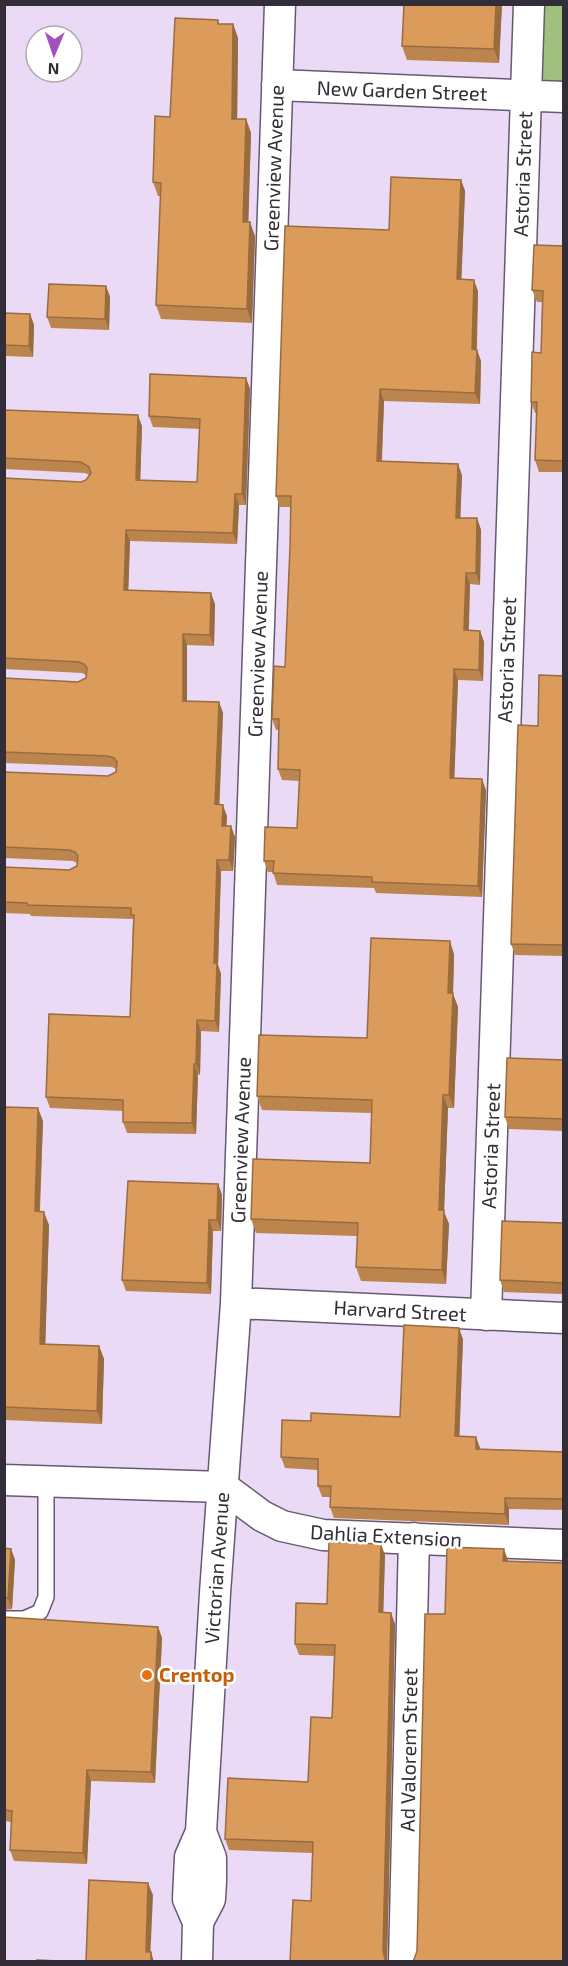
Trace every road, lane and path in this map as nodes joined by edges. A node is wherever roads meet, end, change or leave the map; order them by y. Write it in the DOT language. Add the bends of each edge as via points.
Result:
graph roads {
  1 [pos="280,4"];
  2 [pos="529,4"];
  3 [pos="277,85"];
  4 [pos="525,96"];
  5 [pos="564,97"];
  6 [pos="236,1303"];
  7 [pos="486,1315"];
  8 [pos="564,1318"];
  9 [pos="4,1480"];
  10 [pos="46,1482"];
  11 [pos="223,1487"];
  12 [pos="414,1538"];
  13 [pos="564,1545"];
  14 [pos="4,1618"];
  15 [pos="197,1962"];
  16 [pos="404,1962"];
  1 -- 3 [label="street, Greenview Avenue"];
  2 -- 4 [label="street, Astoria Street"];
  3 -- 4 [label="street, New Garden Street"];
  3 -- 6 [label="street, Greenview Avenue"];
  4 -- 5 [label="street, New Garden Street"];
  4 -- 7 [label="street, Astoria Street"];
  6 -- 7 [label="street, Harvard Street"];
  6 -- 11 [label="street, Victorian Avenue"];
  7 -- 8 [label="street, Harvard Street"];
  9 -- 10 [label="street"];
  10 -- 11 [label="street"];
  10 -- 14 [label="lane" via="46,1597 40,1612 24,1619"];
  11 -- 12 [label="street, Dahlia Extension" via="262,1516 300,1531"];
  11 -- 15 [label="street, Victorian Avenue" via="201,1832 190,1857 188,1890 198,1922"];
  12 -- 13 [label="street, Dahlia Extension"];
  12 -- 16 [label="street, Ad Valorem Street"];
}
